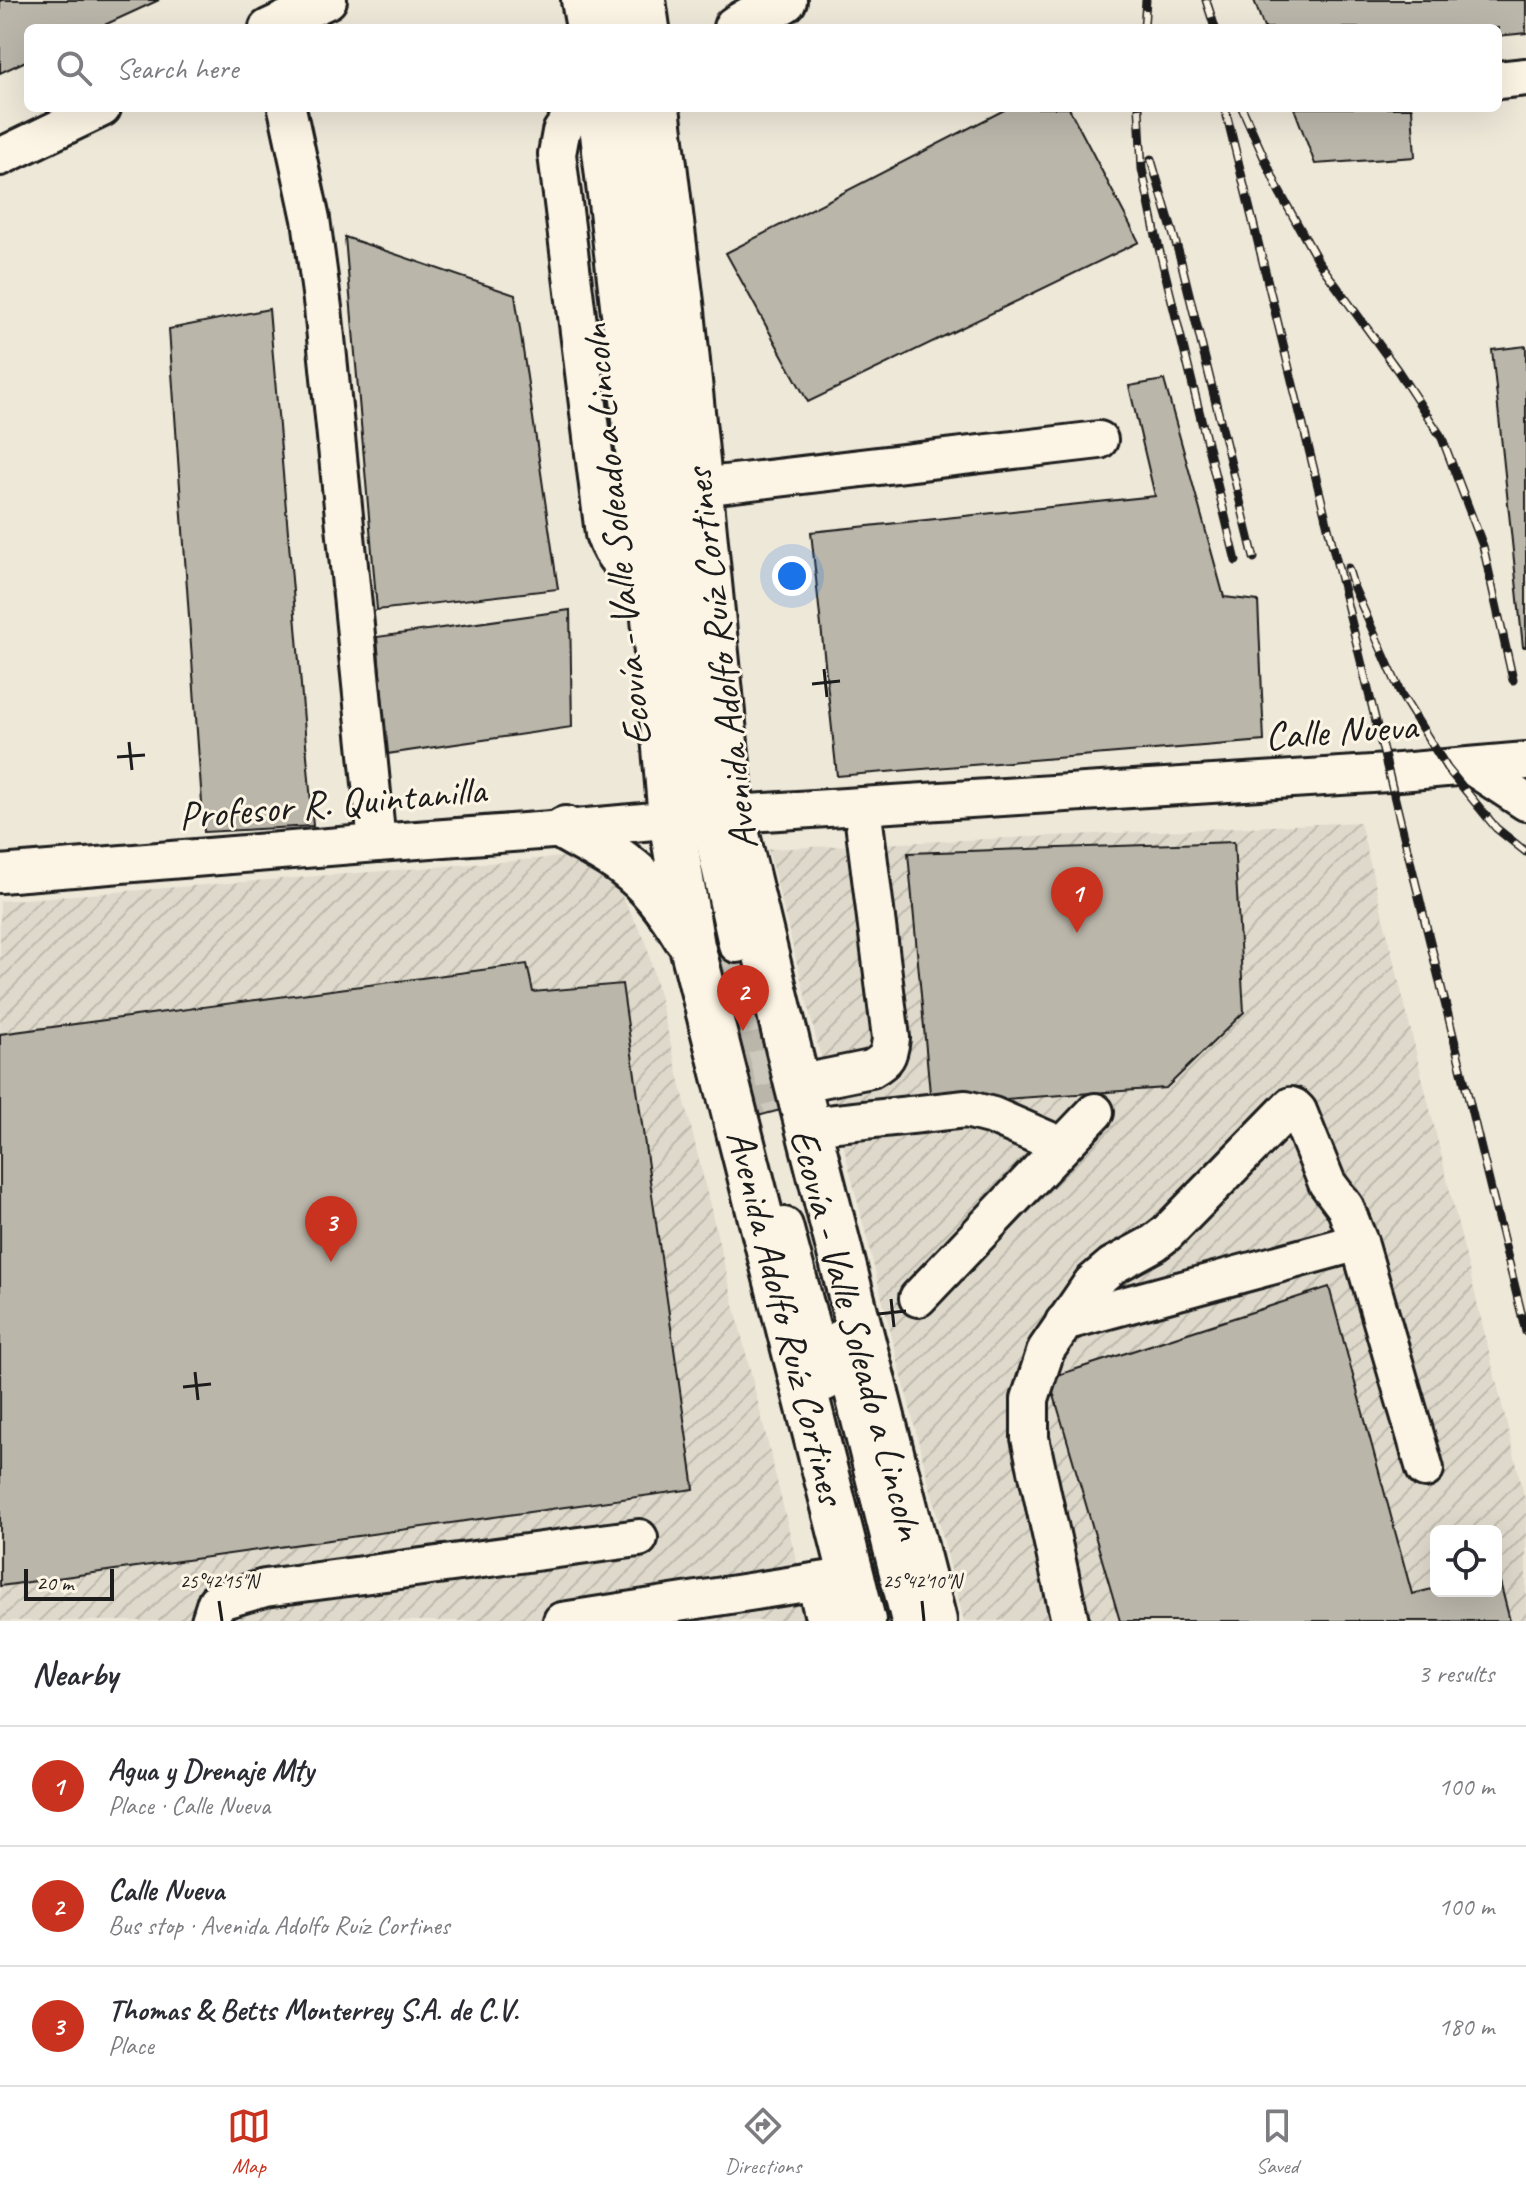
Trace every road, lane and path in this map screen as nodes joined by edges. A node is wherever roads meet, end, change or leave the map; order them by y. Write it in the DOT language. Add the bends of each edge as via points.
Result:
graph roads {
  1 [pos="328,0"];
  2 [pos="584,0"];
  3 [pos="600,0"];
  4 [pos="609,0"];
  5 [pos="643,0"];
  6 [pos="772,1"];
  7 [pos="277,24"];
  8 [pos="588,24"];
  9 [pos="603,24"];
  10 [pos="612,24"];
  11 [pos="646,24"];
  12 [pos="741,24"];
  13 [pos="1526,77"];
  14 [pos="1502,80"];
  15 [pos="94,112"];
  16 [pos="288,112"];
  17 [pos="573,112"];
  18 [pos="600,112"];
  19 [pos="614,112"];
  20 [pos="623,112"];
  21 [pos="658,112"];
  22 [pos="674,112"];
  23 [pos="663,151"];
  24 [pos="0,157"];
  25 [pos="1099,440"];
  26 [pos="700,487"];
  27 [pos="651,582"];
  28 [pos="1526,761"];
  29 [pos="1471,766"];
  30 [pos="1526,802"];
  31 [pos="862,806"];
  32 [pos="700,817"];
  33 [pos="565,829"];
  34 [pos="377,843"];
  35 [pos="0,874"];
  36 [pos="713,947"];
  37 [pos="785,1109"];
  38 [pos="1095,1112"];
  39 [pos="1062,1146"];
  40 [pos="1359,1242"];
  41 [pos="918,1298"];
  42 [pos="1064,1322"];
  43 [pos="1425,1469"];
  44 [pos="639,1538"];
  45 [pos="833,1579"];
  46 [pos="210,1621"];
  47 [pos="562,1621"];
  48 [pos="825,1621"];
  49 [pos="863,1621"];
  50 [pos="888,1621"];
  51 [pos="910,1621"];
  52 [pos="934,1621"];
  53 [pos="1070,1621"];
  1 -- 7 [label="street"];
  2 -- 8 [label="main road"];
  3 -- 9 [label="street"];
  4 -- 10 [label="street"];
  5 -- 11 [label="main road"];
  6 -- 12 [label="main road"];
  13 -- 14 [label="street"];
  15 -- 24 [label="street"];
  16 -- 34 [label="street" via="323,308"];
  17 -- 27 [label="street" via="561,132 557,154 604,534 609,551 623,566"];
  18 -- 27 [label="main road, Avenida Adolfo Ruíz Cortines"];
  19 -- 32 [label="street, Ecovía - Valle Soleado a Lincoln" via="679,712"];
  20 -- 32 [label="street"];
  21 -- 23 [label="main road, Avenida Adolfo Ruíz Cortines"];
  22 -- 23 [label="main road"];
  23 -- 26 [label="main road, Avenida Adolfo Ruíz Cortines"];
  25 -- 26 [label="street"];
  26 -- 32 [label="main road, Avenida Adolfo Ruíz Cortines"];
  27 -- 32 [label="main road, Avenida Adolfo Ruíz Cortines"];
  28 -- 29 [label="street, Calle Nueva"];
  29 -- 30 [label="street"];
  29 -- 31 [label="street, Calle Nueva"];
  31 -- 32 [label="street, Calle Nueva"];
  31 -- 37 [label="street" via="889,1055 871,1069"];
  32 -- 33 [label="street, Profesor R. Quintanilla"];
  32 -- 36 [label="main road, Avenida Adolfo Ruíz Cortines"];
  32 -- 37 [label="main road, Avenida Adolfo Ruíz Cortines"];
  33 -- 34 [label="street, Profesor R. Quintanilla"];
  33 -- 36 [label="main road" via="624,864"];
  34 -- 35 [label="street, Profesor R. Quintanilla"];
  36 -- 45 [label="main road, Avenida Adolfo Ruíz Cortines"];
  37 -- 39 [label="street" via="966,1109"];
  37 -- 50 [label="street, Ecovía - Valle Soleado a Lincoln" via="808,1311"];
  37 -- 51 [label="street"];
  37 -- 52 [label="main road, Avenida Adolfo Ruíz Cortines"];
  38 -- 39 [label="street"];
  39 -- 41 [label="street"];
  40 -- 42 [label="street"];
  40 -- 42 [label="street" via="1345,1207 1327,1183 1298,1111 1291,1106 1167,1233 1092,1283"];
  40 -- 43 [label="street"];
  42 -- 53 [label="street" via="1046,1350 1030,1399 1030,1438"];
  44 -- 46 [label="street" via="265,1588 216,1602"];
  45 -- 47 [label="street"];
  45 -- 48 [label="street"];
  45 -- 49 [label="main road, Avenida Adolfo Ruíz Cortines"];
}
